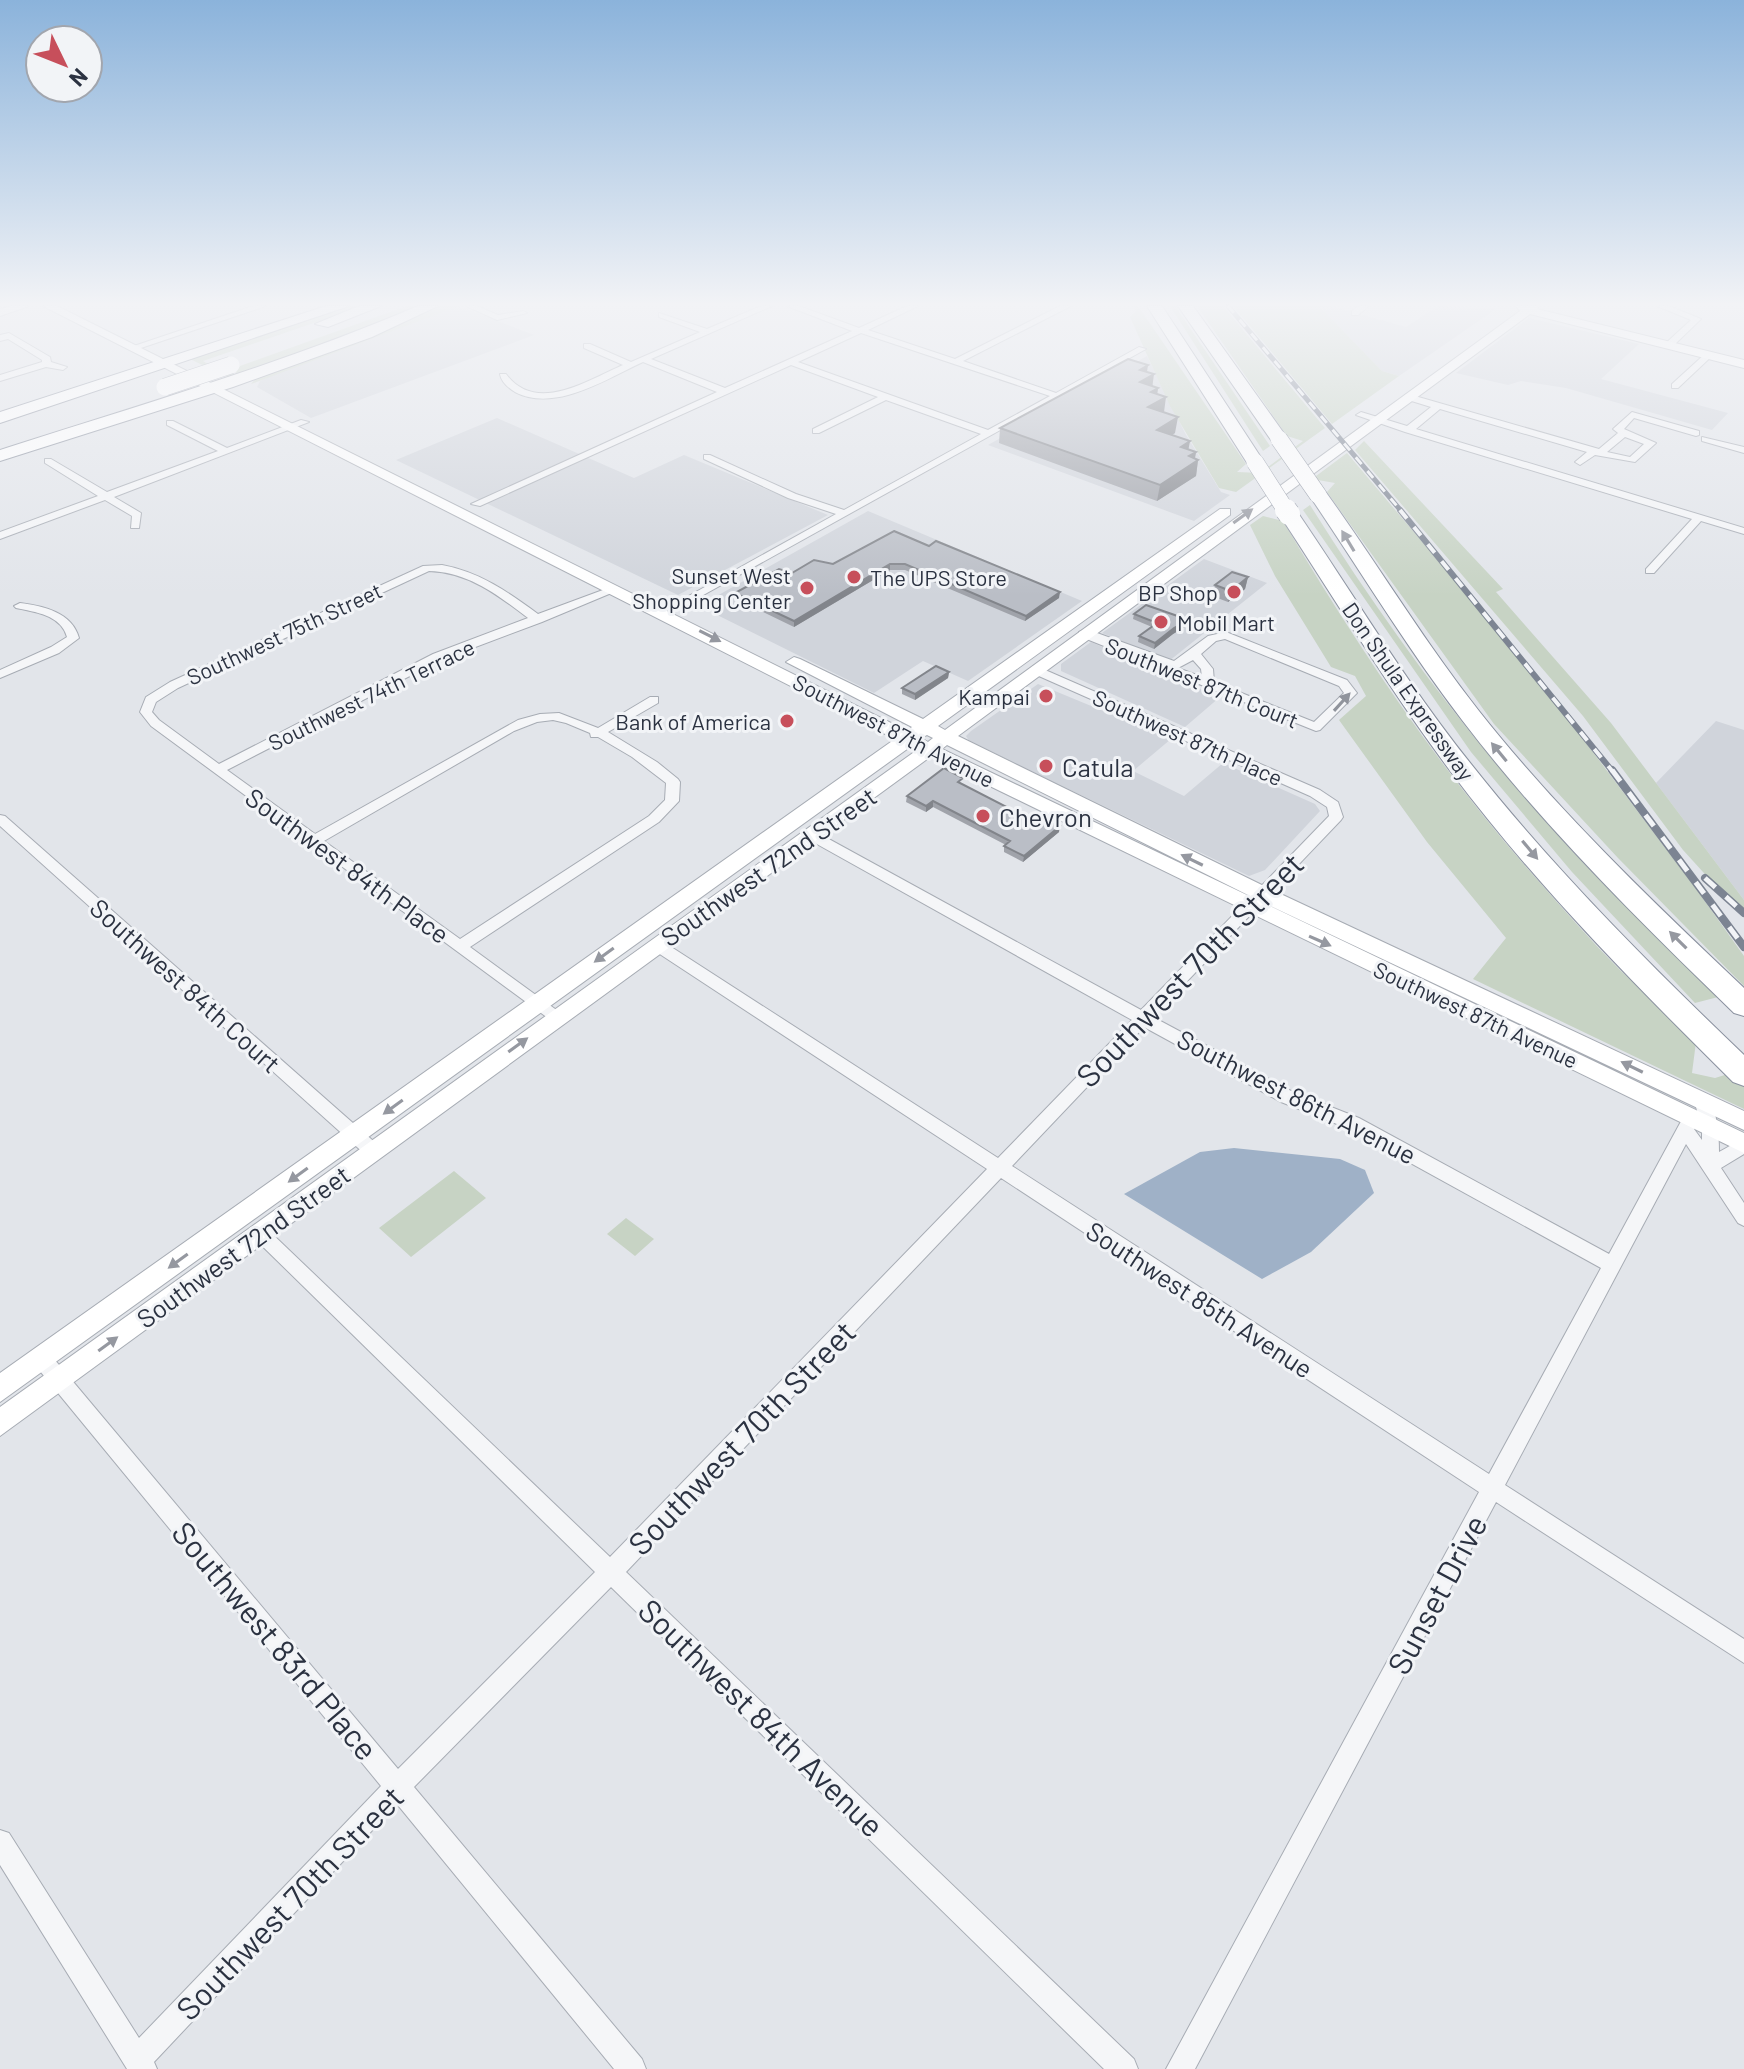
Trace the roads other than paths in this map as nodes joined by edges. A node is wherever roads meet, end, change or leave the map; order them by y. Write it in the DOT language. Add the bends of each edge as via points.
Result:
graph roads {
  1 [pos="48,403"];
  2 [pos="114,403"];
  3 [pos="123,403"];
  4 [pos="133,403"];
  5 [pos="244,403"];
  6 [pos="265,403"];
  7 [pos="702,403"];
  8 [pos="873,403"];
  9 [pos="904,403"];
  10 [pos="1045,403"];
  11 [pos="1216,403"];
  12 [pos="1253,403"];
  13 [pos="1386,403"];
  14 [pos="1396,403"];
  15 [pos="1432,403"];
  16 [pos="1438,406"];
  17 [pos="1361,415"];
  18 [pos="0,418"];
  19 [pos="1376,420"];
  20 [pos="304,422"];
  21 [pos="170,423"];
  22 [pos="290,427"];
  23 [pos="1408,430"];
  24 [pos="816,431"];
  25 [pos="0,432"];
  26 [pos="1624,433"];
  27 [pos="1696,433"];
  28 [pos="989,434"];
  29 [pos="1705,439"];
  30 [pos="0,440"];
  31 [pos="1744,450"];
  32 [pos="226,451"];
  33 [pos="1597,452"];
  34 [pos="0,456"];
  35 [pos="707,457"];
  36 [pos="48,461"];
  37 [pos="1580,462"];
  38 [pos="388,463"];
  39 [pos="372,469"];
  40 [pos="1259,488"];
  41 [pos="107,496"];
  42 [pos="476,504"];
  43 [pos="1235,505"];
  44 [pos="460,511"];
  45 [pos="845,514"];
  46 [pos="1698,518"];
  47 [pos="135,526"];
  48 [pos="1202,528"];
  49 [pos="1744,531"];
  50 [pos="1218,535"];
  51 [pos="0,536"];
  52 [pos="528,545"];
  53 [pos="557,545"];
  54 [pos="1650,571"];
  55 [pos="620,584"];
  56 [pos="1111,593"];
  57 [pos="1129,600"];
  58 [pos="680,605"];
  59 [pos="20,606"];
  60 [pos="538,620"];
  61 [pos="1085,633"];
  62 [pos="1043,644"];
  63 [pos="1061,652"];
  64 [pos="1195,654"];
  65 [pos="768,657"];
  66 [pos="1036,670"];
  67 [pos="0,674"];
  68 [pos="1208,682"];
  69 [pos="654,700"];
  70 [pos="146,707"];
  71 [pos="915,733"];
  72 [pos="596,734"];
  73 [pos="937,744"];
  74 [pos="218,769"];
  75 [pos="1336,809"];
  76 [pos="0,819"];
  77 [pos="811,835"];
  78 [pos="315,840"];
  79 [pos="690,893"];
  80 [pos="1256,901"];
  81 [pos="657,945"];
  82 [pos="459,947"];
  83 [pos="1457,982"];
  84 [pos="1739,1000"];
  85 [pos="546,1011"];
  86 [pos="1474,1011"];
  87 [pos="1141,1018"];
  88 [pos="1744,1074"];
  89 [pos="1698,1120"];
  90 [pos="1744,1121"];
  91 [pos="355,1134"];
  92 [pos="1744,1145"];
  93 [pos="373,1151"];
  94 [pos="1669,1165"];
  95 [pos="1710,1166"];
  96 [pos="999,1167"];
  97 [pos="1744,1218"];
  98 [pos="250,1225"];
  99 [pos="1613,1265"];
  100 [pos="51,1369"];
  101 [pos="0,1389"];
  102 [pos="0,1423"];
  103 [pos="1492,1489"];
  104 [pos="612,1571"];
  105 [pos="1744,1652"];
  106 [pos="398,1788"];
  107 [pos="0,1842"];
  108 [pos="140,2064"];
  109 [pos="632,2069"];
  110 [pos="1124,2069"];
  111 [pos="1180,2069"];
  1 -- 18 [label="highway"];
  2 -- 25 [label="highway"];
  3 -- 30 [label="highway"];
  4 -- 34 [label="highway"];
  5 -- 22 [label="main road, Southwest 87th Avenue"];
  6 -- 20 [label="main road, Southwest 87th Avenue"];
  7 -- 42 [label="street"];
  8 -- 24 [label="street"];
  9 -- 28 [label="street"];
  10 -- 28 [label="street"];
  11 -- 88 [label="highway, Don Shula Expressway, one-way, bridge" via="1424,720 1467,777 1551,875"];
  84 -- 12 [label="highway, Don Shula Expressway, one-way, bridge" via="1595,863 1513,769 1407,628"];
  13 -- 17 [label="main road, Southwest 72nd Street"];
  14 -- 19 [label="main road, Southwest 72nd Street"];
  15 -- 16 [label="street"];
  16 -- 23 [label="street"];
  16 -- 33 [label="street"];
  17 -- 19 [label="street"];
  17 -- 40 [label="main road, Southwest 72nd Street"];
  19 -- 23 [label="street"];
  50 -- 19 [label="main road, Southwest 72nd Street, one-way"];
  20 -- 22 [label="street"];
  20 -- 38 [label="main road, Southwest 87th Avenue"];
  21 -- 32 [label="street"];
  22 -- 32 [label="street"];
  22 -- 39 [label="main road, Southwest 87th Avenue"];
  23 -- 46 [label="street"];
  26 -- 27 [label="street" via="1618,429 1632,415"];
  26 -- 33 [label="street"];
  26 -- 33 [label="street" via="1651,443 1632,460"];
  28 -- 45 [label="street"];
  29 -- 31 [label="street"];
  32 -- 41 [label="street"];
  33 -- 37 [label="street"];
  35 -- 45 [label="street"];
  36 -- 41 [label="street"];
  38 -- 39 [label="main road"];
  38 -- 42 [label="main road, Southwest 87th Avenue"];
  39 -- 44 [label="main road, Southwest 87th Avenue"];
  41 -- 47 [label="street" via="137,515"];
  41 -- 51 [label="street"];
  42 -- 44 [label="main road"];
  42 -- 53 [label="main road, Southwest 87th Avenue"];
  43 -- 48 [label="main road, Southwest 72nd Street"];
  44 -- 52 [label="main road, Southwest 87th Avenue"];
  45 -- 58 [label="street"];
  46 -- 49 [label="street"];
  46 -- 54 [label="street"];
  48 -- 50 [label="main road"];
  48 -- 56 [label="main road, Southwest 72nd Street"];
  50 -- 57 [label="main road, Southwest 72nd Street"];
  52 -- 53 [label="main road"];
  52 -- 55 [label="main road, Southwest 87th Avenue"];
  53 -- 55 [label="main road, Southwest 87th Avenue"];
  55 -- 58 [label="main road, Southwest 87th Avenue"];
  55 -- 60 [label="street, Southwest 74th Terrace"];
  55 -- 65 [label="main road, Southwest 87th Avenue, one-way"];
  56 -- 57 [label="main road"];
  56 -- 62 [label="main road, Southwest 72nd Street"];
  57 -- 61 [label="main road, Southwest 72nd Street"];
  58 -- 65 [label="main road, Southwest 87th Avenue"];
  59 -- 67 [label="street" via="53,615 73,633 71,639"];
  60 -- 70 [label="street, Southwest 75th Street" via="456,570 427,568 174,685"];
  60 -- 74 [label="street, Southwest 74th Terrace" via="429,661"];
  61 -- 63 [label="main road, Southwest 72nd Street"];
  61 -- 64 [label="street, Southwest 87th Court" via="1163,663 1180,664"];
  61 -- 68 [label="street, Southwest 87th Court"];
  62 -- 63 [label="main road"];
  62 -- 71 [label="main road, Southwest 72nd Street"];
  63 -- 66 [label="main road, Southwest 72nd Street"];
  64 -- 68 [label="street" via="1207,669"];
  68 -- 64 [label="street, Southwest 87th Court, one-way" via="1316,727 1351,693 1343,683 1226,635"];
  65 -- 71 [label="main road, Southwest 87th Avenue"];
  66 -- 73 [label="main road, Southwest 72nd Street"];
  66 -- 75 [label="street, Southwest 87th Place" via="1315,793"];
  69 -- 72 [label="street"];
  70 -- 74 [label="street, Southwest 84th Place" via="155,723"];
  71 -- 73 [label="main road, Southwest 87th Avenue"];
  71 -- 79 [label="main road, Southwest 72nd Street"];
  72 -- 78 [label="street" via="567,719 541,718 510,728"];
  72 -- 82 [label="street" via="666,774 675,792 669,806"];
  73 -- 77 [label="main road, Southwest 72nd Street"];
  73 -- 80 [label="main road, Southwest 87th Avenue"];
  74 -- 78 [label="street, Southwest 84th Place"];
  75 -- 80 [label="street, Southwest 70th Street" via="1330,825"];
  76 -- 91 [label="street, Southwest 84th Court"];
  77 -- 81 [label="main road, Southwest 72nd Street"];
  77 -- 87 [label="street, Southwest 86th Avenue"];
  78 -- 82 [label="street, Southwest 84th Place"];
  79 -- 81 [label="main road" via="692,904 651,937"];
  79 -- 85 [label="main road, Southwest 72nd Street, one-way"];
  80 -- 83 [label="main road, Southwest 87th Avenue"];
  80 -- 86 [label="main road, Southwest 87th Avenue, one-way"];
  80 -- 87 [label="street, Southwest 70th Street"];
  81 -- 85 [label="main road, Southwest 72nd Street"];
  81 -- 96 [label="street, Southwest 85th Avenue"];
  82 -- 85 [label="street, Southwest 84th Place"];
  83 -- 86 [label="main road"];
  89 -- 83 [label="main road, Southwest 87th Avenue, one-way"];
  85 -- 91 [label="main road, Southwest 72nd Street, one-way"];
  93 -- 85 [label="main road, Southwest 72nd Street, one-way"];
  86 -- 89 [label="main road, Southwest 87th Avenue"];
  87 -- 96 [label="street, Southwest 70th Street"];
  87 -- 99 [label="street, Southwest 86th Avenue" via="1275,1091 1374,1134"];
  89 -- 90 [label="main road, Southwest 87th Avenue"];
  89 -- 92 [label="main road, Southwest 87th Avenue"];
  89 -- 94 [label="street, Sunset Drive"];
  89 -- 95 [label="street"];
  89 -- 95 [label="street"];
  91 -- 93 [label="street, Southwest 84th Court"];
  91 -- 98 [label="main road, Southwest 72nd Street, one-way"];
  92 -- 95 [label="street"];
  93 -- 98 [label="main road, Southwest 72nd Street"];
  94 -- 95 [label="street" via="1688,1159"];
  94 -- 99 [label="street, Sunset Drive"];
  95 -- 97 [label="street"];
  96 -- 103 [label="street, Southwest 85th Avenue"];
  96 -- 104 [label="street, Southwest 70th Street"];
  98 -- 100 [label="main road, Southwest 72nd Street"];
  98 -- 104 [label="street, Southwest 84th Avenue"];
  99 -- 103 [label="street, Sunset Drive"];
  100 -- 101 [label="main road, Southwest 72nd Street"];
  100 -- 102 [label="main road, Southwest 72nd Street"];
  100 -- 106 [label="street, Southwest 83rd Place"];
  103 -- 105 [label="street, Southwest 85th Avenue"];
  103 -- 111 [label="street, Sunset Drive"];
  104 -- 106 [label="street, Southwest 70th Street"];
  104 -- 110 [label="street, Southwest 84th Avenue"];
  106 -- 108 [label="street, Southwest 70th Street"];
  106 -- 109 [label="street, Southwest 83rd Place"];
  107 -- 108 [label="street"];
}
